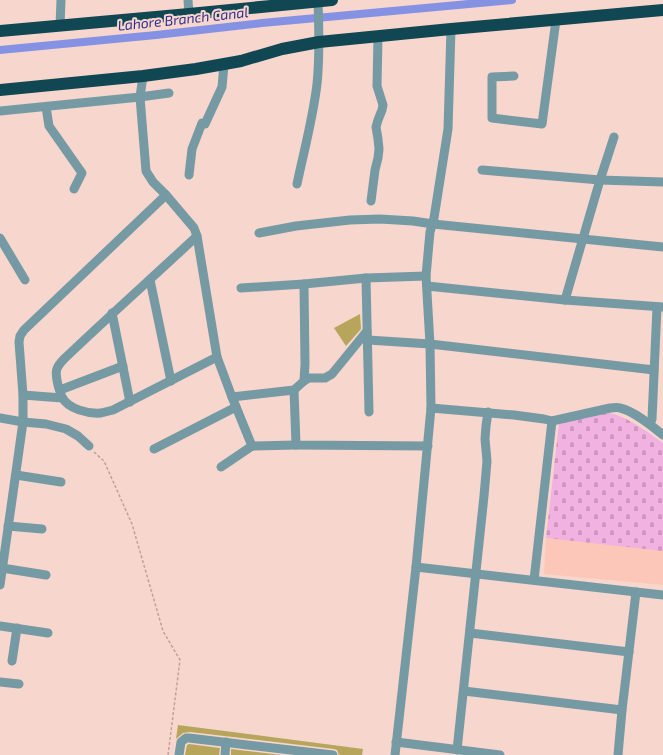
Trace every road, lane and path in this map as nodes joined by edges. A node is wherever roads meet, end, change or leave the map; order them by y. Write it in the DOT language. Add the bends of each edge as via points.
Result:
graph roads {
  1 [pos="61,0"];
  2 [pos="188,0"];
  3 [pos="332,0"];
  4 [pos="318,7"];
  5 [pos="663,10"];
  6 [pos="189,14"];
  7 [pos="556,20"];
  8 [pos="60,26"];
  9 [pos="451,29"];
  10 [pos="0,31"];
  11 [pos="319,36"];
  12 [pos="378,36"];
  13 [pos="224,65"];
  14 [pos="144,76"];
  15 [pos="514,76"];
  16 [pos="0,90"];
  17 [pos="169,93"];
  18 [pos="140,97"];
  19 [pos="46,107"];
  20 [pos="0,111"];
  21 [pos="614,137"];
  22 [pos="482,170"];
  23 [pos="189,174"];
  24 [pos="600,180"];
  25 [pos="663,182"];
  26 [pos="297,184"];
  27 [pos="74,190"];
  28 [pos="166,195"];
  29 [pos="371,201"];
  30 [pos="433,224"];
  31 [pos="259,233"];
  32 [pos="197,236"];
  33 [pos="0,238"];
  34 [pos="583,238"];
  35 [pos="663,247"];
  36 [pos="426,276"];
  37 [pos="366,278"];
  38 [pos="25,280"];
  39 [pos="150,280"];
  40 [pos="304,284"];
  41 [pos="427,286"];
  42 [pos="241,288"];
  43 [pos="565,300"];
  44 [pos="660,307"];
  45 [pos="112,313"];
  46 [pos="368,336"];
  47 [pos="430,344"];
  48 [pos="216,357"];
  49 [pos="122,366"];
  50 [pos="654,370"];
  51 [pos="304,380"];
  52 [pos="171,381"];
  53 [pos="294,390"];
  54 [pos="61,394"];
  55 [pos="23,395"];
  56 [pos="232,397"];
  57 [pos="130,402"];
  58 [pos="236,407"];
  59 [pos="431,408"];
  60 [pos="369,412"];
  61 [pos="488,412"];
  62 [pos="0,418"];
  63 [pos="552,421"];
  64 [pos="23,422"];
  65 [pos="650,424"];
  66 [pos="663,435"];
  67 [pos="296,445"];
  68 [pos="89,446"];
  69 [pos="252,446"];
  70 [pos="428,446"];
  71 [pos="154,449"];
  72 [pos="221,467"];
  73 [pos="16,475"];
  74 [pos="61,482"];
  75 [pos="42,529"];
  76 [pos="5,531"];
  77 [pos="416,567"];
  78 [pos="2,568"];
  79 [pos="476,574"];
  80 [pos="46,575"];
  81 [pos="534,580"];
  82 [pos="0,585"];
  83 [pos="636,592"];
  84 [pos="663,595"];
  85 [pos="0,626"];
  86 [pos="17,628"];
  87 [pos="48,633"];
  88 [pos="470,633"];
  89 [pos="628,652"];
  90 [pos="12,661"];
  91 [pos="0,682"];
  92 [pos="19,684"];
  93 [pos="464,691"];
  94 [pos="622,710"];
  95 [pos="226,742"];
  96 [pos="396,742"];
  97 [pos="457,750"];
  98 [pos="295,753"];
  99 [pos="168,755"];
  100 [pos="179,755"];
  101 [pos="224,755"];
  102 [pos="333,755"];
  103 [pos="395,755"];
  104 [pos="500,755"];
  105 [pos="618,755"];
  1 -- 8 [label="street"];
  2 -- 6 [label="street"];
  3 -- 4 [label="highway"];
  4 -- 6 [label="highway"];
  4 -- 11 [label="street"];
  5 -- 7 [label="highway"];
  6 -- 8 [label="highway"];
  7 -- 9 [label="highway"];
  7 -- 15 [label="street" via="542,124 492,118 492,77"];
  8 -- 10 [label="highway"];
  9 -- 12 [label="highway"];
  9 -- 30 [label="street" via="448,129"];
  11 -- 12 [label="highway"];
  11 -- 13 [label="highway"];
  11 -- 26 [label="street" via="317,84"];
  12 -- 29 [label="street" via="377,86 383,105 376,127 379,150"];
  13 -- 14 [label="highway"];
  13 -- 23 [label="street" via="222,87 205,124 202,123 192,149"];
  14 -- 16 [label="highway"];
  14 -- 18 [label="street"];
  17 -- 18 [label="street"];
  18 -- 19 [label="street"];
  18 -- 28 [label="street" via="146,171"];
  19 -- 20 [label="street"];
  19 -- 27 [label="street" via="49,126 82,173"];
  21 -- 24 [label="street"];
  22 -- 24 [label="street"];
  24 -- 25 [label="street"];
  24 -- 34 [label="street"];
  28 -- 32 [label="street" via="194,228"];
  28 -- 55 [label="street" via="24,330 19,342"];
  30 -- 31 [label="street" via="380,219 358,220 296,226"];
  30 -- 34 [label="street"];
  30 -- 36 [label="street"];
  32 -- 39 [label="street"];
  32 -- 48 [label="street"];
  33 -- 38 [label="street"];
  34 -- 35 [label="street"];
  34 -- 43 [label="street"];
  36 -- 37 [label="street"];
  36 -- 41 [label="street"];
  37 -- 40 [label="street"];
  37 -- 46 [label="street"];
  39 -- 45 [label="street"];
  39 -- 52 [label="street"];
  40 -- 42 [label="street"];
  40 -- 51 [label="street"];
  41 -- 43 [label="street"];
  41 -- 47 [label="street"];
  43 -- 44 [label="street"];
  44 -- 50 [label="street"];
  45 -- 49 [label="street"];
  45 -- 54 [label="street" via="58,366 56,372"];
  46 -- 47 [label="street"];
  46 -- 51 [label="street" via="330,375"];
  46 -- 60 [label="street"];
  47 -- 50 [label="street"];
  47 -- 59 [label="street"];
  48 -- 52 [label="street"];
  48 -- 56 [label="street"];
  49 -- 54 [label="street"];
  49 -- 57 [label="street"];
  50 -- 65 [label="street"];
  51 -- 53 [label="street"];
  52 -- 57 [label="street"];
  53 -- 56 [label="street"];
  53 -- 67 [label="street"];
  54 -- 55 [label="street"];
  54 -- 57 [label="street" via="68,404 91,412 113,410"];
  55 -- 64 [label="street"];
  56 -- 58 [label="street"];
  58 -- 69 [label="street"];
  58 -- 71 [label="street"];
  59 -- 61 [label="street"];
  59 -- 70 [label="street"];
  61 -- 63 [label="street"];
  61 -- 79 [label="street" via="487,461"];
  62 -- 64 [label="street"];
  63 -- 65 [label="street" via="618,408"];
  63 -- 81 [label="street"];
  64 -- 68 [label="street" via="66,429"];
  64 -- 73 [label="street"];
  65 -- 66 [label="street"];
  67 -- 69 [label="street"];
  67 -- 70 [label="street"];
  68 -- 99 [label="path" via="104,461 132,524 163,631 180,660"];
  69 -- 72 [label="street"];
  70 -- 77 [label="street"];
  73 -- 74 [label="street"];
  73 -- 76 [label="street"];
  75 -- 76 [label="street"];
  76 -- 78 [label="street"];
  77 -- 79 [label="street"];
  77 -- 96 [label="street"];
  78 -- 80 [label="street"];
  78 -- 82 [label="street"];
  79 -- 81 [label="street"];
  79 -- 88 [label="street"];
  81 -- 83 [label="street"];
  83 -- 84 [label="street"];
  83 -- 89 [label="street"];
  85 -- 86 [label="street"];
  86 -- 87 [label="street"];
  86 -- 90 [label="street"];
  88 -- 89 [label="street"];
  88 -- 93 [label="street"];
  89 -- 94 [label="street"];
  91 -- 92 [label="street"];
  93 -- 94 [label="street"];
  93 -- 97 [label="street"];
  94 -- 105 [label="street"];
  95 -- 98 [label="street"];
  95 -- 100 [label="street" via="186,738 181,742"];
  95 -- 101 [label="street"];
  96 -- 97 [label="street"];
  96 -- 103 [label="street"];
  97 -- 104 [label="street"];
  98 -- 102 [label="street"];
}
